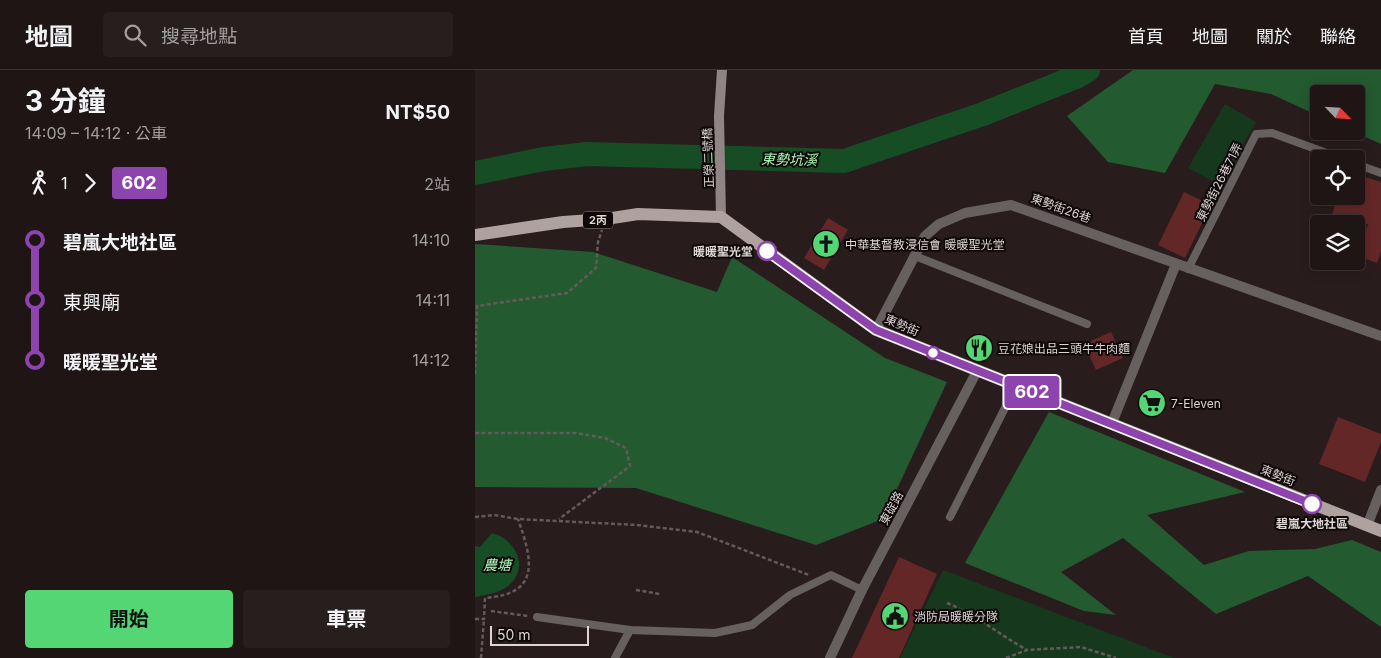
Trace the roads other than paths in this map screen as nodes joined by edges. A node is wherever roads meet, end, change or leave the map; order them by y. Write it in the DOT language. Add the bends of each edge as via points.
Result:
graph roads {
  1 [pos="722,70"];
  2 [pos="1318,150"];
  3 [pos="1365,167"];
  4 [pos="1381,173"];
  5 [pos="721,217"];
  6 [pos="475,234"];
  7 [pos="915,256"];
  8 [pos="1176,264"];
  9 [pos="1188,268"];
  10 [pos="1087,324"];
  11 [pos="876,330"];
  12 [pos="1381,336"];
  13 [pos="977,371"];
  14 [pos="1016,386"];
  15 [pos="1112,423"];
  16 [pos="1381,490"];
  17 [pos="950,517"];
  18 [pos="1367,526"];
  19 [pos="1381,531"];
  20 [pos="862,590"];
  21 [pos="537,617"];
  22 [pos="630,630"];
  23 [pos="615,658"];
  24 [pos="829,658"];
  1 -- 5 [label="street, 正榮二號橋" via="719,116"];
  2 -- 9 [label="lane, 東勢街26巷71弄" via="1272,133 1256,134"];
  3 -- 4 [label="lane"];
  5 -- 6 [label="main road, 2丙" via="637,214"];
  5 -- 11 [label="main road, 東勢街"];
  7 -- 8 [label="street, 東勢街26巷" via="925,236 939,224 965,214 1011,205"];
  7 -- 10 [label="lane"];
  7 -- 11 [label="street, 東勢街26巷"];
  8 -- 9 [label="street, 東勢街26巷"];
  8 -- 15 [label="street"];
  9 -- 12 [label="street, 東勢街26巷"];
  11 -- 13 [label="main road, 東勢街"];
  13 -- 14 [label="main road, 東勢街"];
  13 -- 20 [label="street, 東碇路"];
  14 -- 15 [label="main road, 東勢街"];
  14 -- 17 [label="lane"];
  15 -- 18 [label="main road, 東勢街"];
  16 -- 18 [label="street"];
  18 -- 19 [label="main road, 東勢街"];
  20 -- 22 [label="lane" via="831,575 790,594 752,625 715,633"];
  20 -- 24 [label="street, 東碇路"];
  21 -- 22 [label="lane"];
  22 -- 23 [label="lane"];
}
